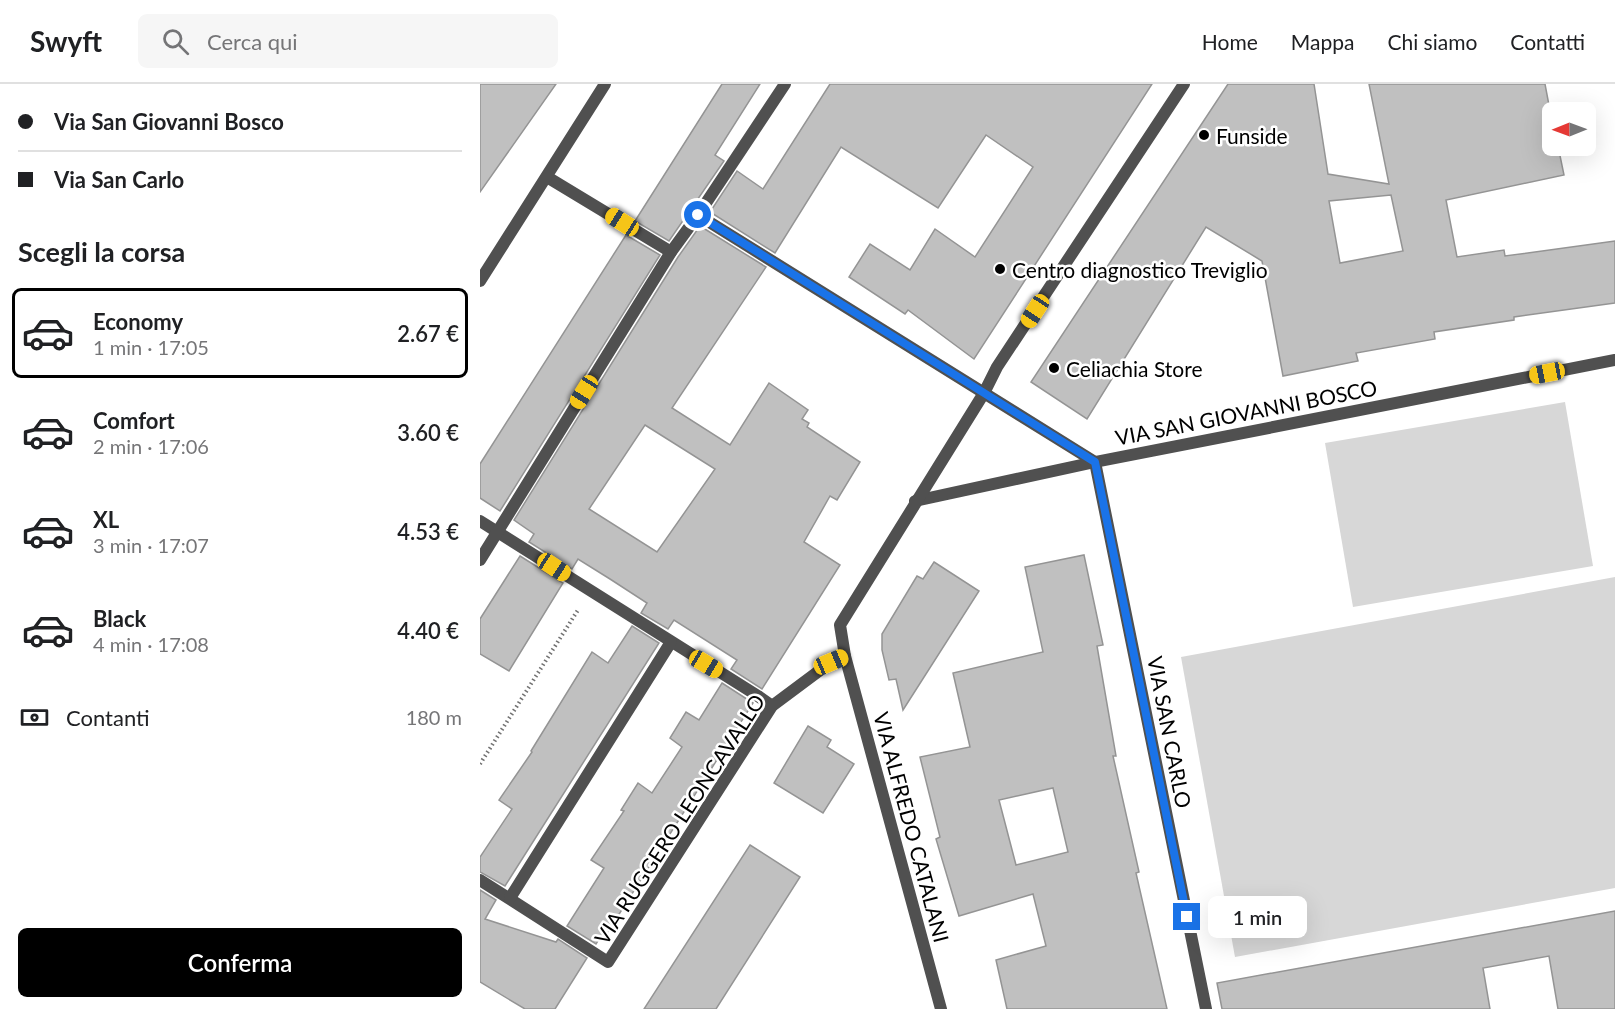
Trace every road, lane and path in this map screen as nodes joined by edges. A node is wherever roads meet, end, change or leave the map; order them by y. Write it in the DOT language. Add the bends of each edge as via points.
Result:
graph roads {
  1 [pos="606,84"];
  2 [pos="785,84"];
  3 [pos="1184,84"];
  4 [pos="547,177"];
  5 [pos="698,215"];
  6 [pos="670,252"];
  7 [pos="480,281"];
  8 [pos="1615,360"];
  9 [pos="984,393"];
  10 [pos="1095,462"];
  11 [pos="915,501"];
  12 [pos="480,521"];
  13 [pos="498,532"];
  14 [pos="480,560"];
  15 [pos="590,591"];
  16 [pos="671,642"];
  17 [pos="845,656"];
  18 [pos="772,706"];
  19 [pos="480,764"];
  20 [pos="480,880"];
  21 [pos="510,898"];
  22 [pos="941,1009"];
  23 [pos="1206,1009"];
  1 -- 4 [label="street"];
  2 -- 5 [label="street"];
  3 -- 9 [label="street" via="997,367"];
  4 -- 6 [label="street"];
  4 -- 7 [label="street"];
  5 -- 6 [label="street"];
  5 -- 9 [label="street, VIA SAN GIOVANNI BOSCO"];
  6 -- 13 [label="street"];
  8 -- 10 [label="street, VIA SAN GIOVANNI BOSCO"];
  9 -- 10 [label="street, VIA SAN GIOVANNI BOSCO"];
  9 -- 11 [label="street"];
  10 -- 11 [label="street"];
  10 -- 23 [label="street, VIA SAN CARLO"];
  11 -- 17 [label="street" via="840,625"];
  12 -- 13 [label="street"];
  13 -- 14 [label="street"];
  13 -- 15 [label="street"];
  15 -- 16 [label="street"];
  15 -- 19 [label="path"];
  16 -- 18 [label="street"];
  16 -- 21 [label="street"];
  17 -- 18 [label="street, VIA RUGGERO LEONCAVALLO"];
  17 -- 22 [label="street, VIA ALFREDO CATALANI"];
  18 -- 21 [label="street, VIA RUGGERO LEONCAVALLO" via="608,962"];
  20 -- 21 [label="street"];
}
